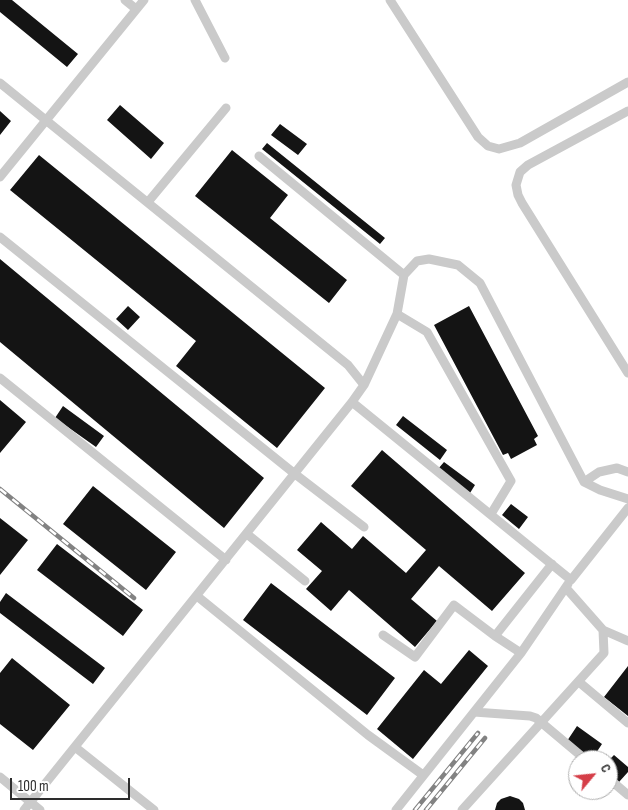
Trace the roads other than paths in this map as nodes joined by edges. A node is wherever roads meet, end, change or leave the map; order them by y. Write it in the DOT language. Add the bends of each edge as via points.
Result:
graph roads {
  1 [pos="125,0"];
  2 [pos="144,0"];
  3 [pos="195,0"];
  4 [pos="390,0"];
  5 [pos="136,9"];
  6 [pos="225,58"];
  7 [pos="628,82"];
  8 [pos="0,83"];
  9 [pos="226,108"];
  10 [pos="628,111"];
  11 [pos="46,120"];
  12 [pos="259,156"];
  13 [pos="0,177"];
  14 [pos="148,202"];
  15 [pos="0,237"];
  16 [pos="404,275"];
  17 [pos="398,314"];
  18 [pos="628,373"];
  19 [pos="0,378"];
  20 [pos="364,385"];
  21 [pos="352,402"];
  22 [pos="628,472"];
  23 [pos="294,474"];
  24 [pos="584,482"];
  25 [pos="628,499"];
  26 [pos="628,508"];
  27 [pos="491,514"];
  28 [pos="364,527"];
  29 [pos="247,534"];
  30 [pos="226,560"];
  31 [pos="552,564"];
  32 [pos="305,581"];
  33 [pos="568,584"];
  34 [pos="197,596"];
  35 [pos="602,630"];
  36 [pos="384,635"];
  37 [pos="495,636"];
  38 [pos="628,641"];
  39 [pos="520,653"];
  40 [pos="579,682"];
  41 [pos="474,712"];
  42 [pos="541,722"];
  43 [pos="628,723"];
  44 [pos="75,747"];
  45 [pos="574,750"];
  46 [pos="424,775"];
  47 [pos="0,777"];
  48 [pos="618,786"];
  49 [pos="628,795"];
  50 [pos="31,802"];
  51 [pos="24,810"];
  52 [pos="40,810"];
  53 [pos="154,810"];
  54 [pos="396,810"];
  55 [pos="462,810"];
  1 -- 5 [label="lane"];
  2 -- 5 [label="lane"];
  3 -- 6 [label="lane"];
  4 -- 7 [label="lane" via="478,137 488,146 499,149 520,143"];
  5 -- 11 [label="lane"];
  8 -- 11 [label="lane"];
  9 -- 14 [label="lane"];
  10 -- 18 [label="lane" via="528,165 520,172 516,184 522,203"];
  11 -- 13 [label="lane"];
  11 -- 14 [label="lane"];
  12 -- 16 [label="lane"];
  14 -- 20 [label="lane" via="348,364"];
  15 -- 23 [label="lane"];
  16 -- 17 [label="lane"];
  16 -- 24 [label="lane" via="417,261 429,259 458,265 480,283"];
  17 -- 20 [label="lane"];
  17 -- 27 [label="lane" via="427,332 511,481"];
  19 -- 30 [label="lane"];
  20 -- 21 [label="lane"];
  21 -- 23 [label="lane"];
  21 -- 27 [label="lane"];
  22 -- 24 [label="lane" via="617,468 599,472"];
  23 -- 28 [label="lane"];
  23 -- 29 [label="lane"];
  24 -- 25 [label="lane"];
  26 -- 33 [label="lane"];
  27 -- 31 [label="lane"];
  29 -- 30 [label="lane"];
  29 -- 32 [label="lane"];
  30 -- 34 [label="lane"];
  31 -- 33 [label="lane"];
  31 -- 37 [label="lane"];
  33 -- 35 [label="lane"];
  33 -- 39 [label="lane"];
  34 -- 44 [label="lane"];
  34 -- 46 [label="lane" via="368,735"];
  35 -- 38 [label="lane"];
  35 -- 40 [label="lane" via="604,653"];
  36 -- 37 [label="lane" via="415,657 454,604"];
  37 -- 39 [label="lane"];
  39 -- 41 [label="lane"];
  40 -- 42 [label="lane"];
  40 -- 43 [label="lane"];
  41 -- 42 [label="lane" via="530,716"];
  41 -- 46 [label="lane"];
  42 -- 45 [label="lane"];
  42 -- 55 [label="lane"];
  44 -- 50 [label="lane"];
  44 -- 53 [label="lane"];
  46 -- 54 [label="lane"];
  47 -- 50 [label="lane"];
  48 -- 49 [label="lane"];
  50 -- 51 [label="lane"];
  50 -- 52 [label="lane"];
}
